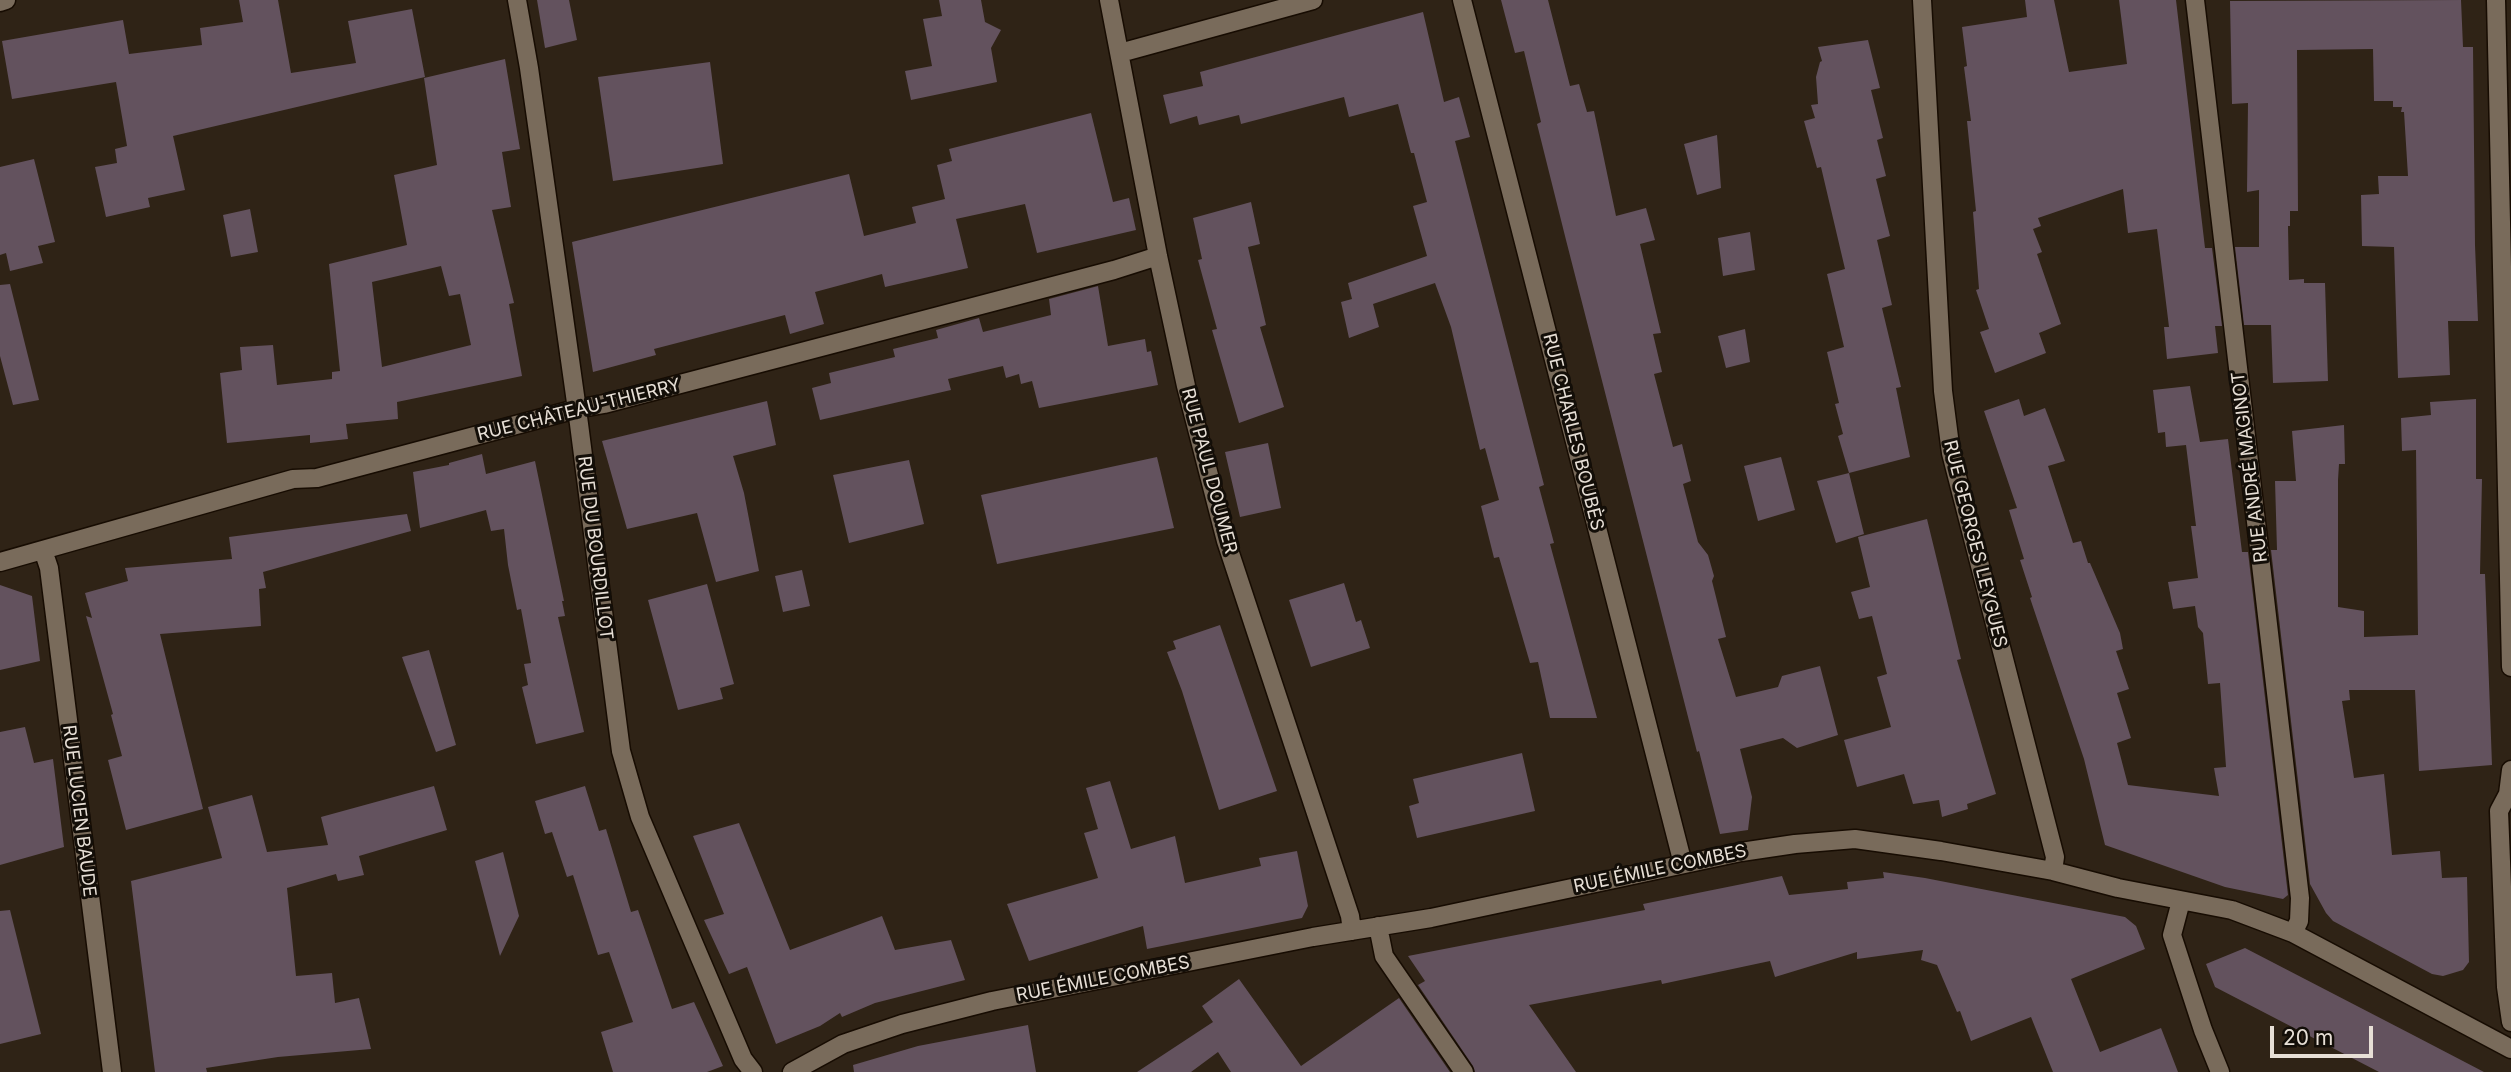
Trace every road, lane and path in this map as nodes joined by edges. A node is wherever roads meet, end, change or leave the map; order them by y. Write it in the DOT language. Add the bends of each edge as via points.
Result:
graph roads {
  1 [pos="6,0"];
  2 [pos="517,0"];
  3 [pos="1109,0"];
  4 [pos="1313,0"];
  5 [pos="1462,0"];
  6 [pos="1922,0"];
  7 [pos="2195,0"];
  8 [pos="2496,0"];
  9 [pos="0,2"];
  10 [pos="1120,53"];
  11 [pos="1158,256"];
  12 [pos="576,410"];
  13 [pos="43,550"];
  14 [pos="0,562"];
  15 [pos="2511,667"];
  16 [pos="2511,770"];
  17 [pos="2509,795"];
  18 [pos="1683,864"];
  19 [pos="2053,871"];
  20 [pos="2180,901"];
  21 [pos="1378,926"];
  22 [pos="1352,931"];
  23 [pos="2292,933"];
  24 [pos="2511,1022"];
  25 [pos="2511,1049"];
  26 [pos="113,1072"];
  27 [pos="753,1072"];
  28 [pos="792,1072"];
  29 [pos="1464,1072"];
  30 [pos="2220,1072"];
  1 -- 9 [label="street"];
  2 -- 12 [label="street, RUE DU BOURDILLOT"];
  3 -- 10 [label="street, RUE PAUL DOUMER"];
  4 -- 10 [label="street"];
  5 -- 18 [label="street, RUE CHARLES BOUBÈS"];
  6 -- 19 [label="street, RUE GEORGES LEYGUES" via="1943,391 1951,453 2054,857"];
  7 -- 23 [label="street, RUE ANDRÉ MAGINOT" via="2300,898 2299,921"];
  8 -- 15 [label="street"];
  10 -- 11 [label="street, RUE PAUL DOUMER"];
  11 -- 12 [label="street, RUE CHÂTEAU-THIERRY"];
  11 -- 22 [label="street, RUE PAUL DOUMER" via="1226,541"];
  12 -- 13 [label="street, RUE CHÂTEAU-THIERRY" via="317,478 293,479"];
  12 -- 27 [label="street, RUE DU BOURDILLOT" via="621,751 640,817 743,1059"];
  13 -- 14 [label="street, RUE CHÂTEAU-THIERRY"];
  13 -- 26 [label="street, RUE LUCIEN BAUDE" via="49,568"];
  16 -- 17 [label="street"];
  17 -- 24 [label="street" via="2500,811"];
  18 -- 19 [label="street, RUE ÉMILE COMBES" via="1781,846 1855,839"];
  18 -- 21 [label="street, RUE ÉMILE COMBES"];
  19 -- 20 [label="street, RUE ÉMILE COMBES"];
  20 -- 23 [label="street, RUE ÉMILE COMBES" via="2232,910"];
  20 -- 30 [label="street" via="2172,936"];
  21 -- 22 [label="street, RUE ÉMILE COMBES"];
  21 -- 29 [label="street" via="1384,956"];
  22 -- 28 [label="street, RUE ÉMILE COMBES" via="941,1014 843,1044"];
  23 -- 25 [label="street, RUE ÉMILE COMBES"];
}
